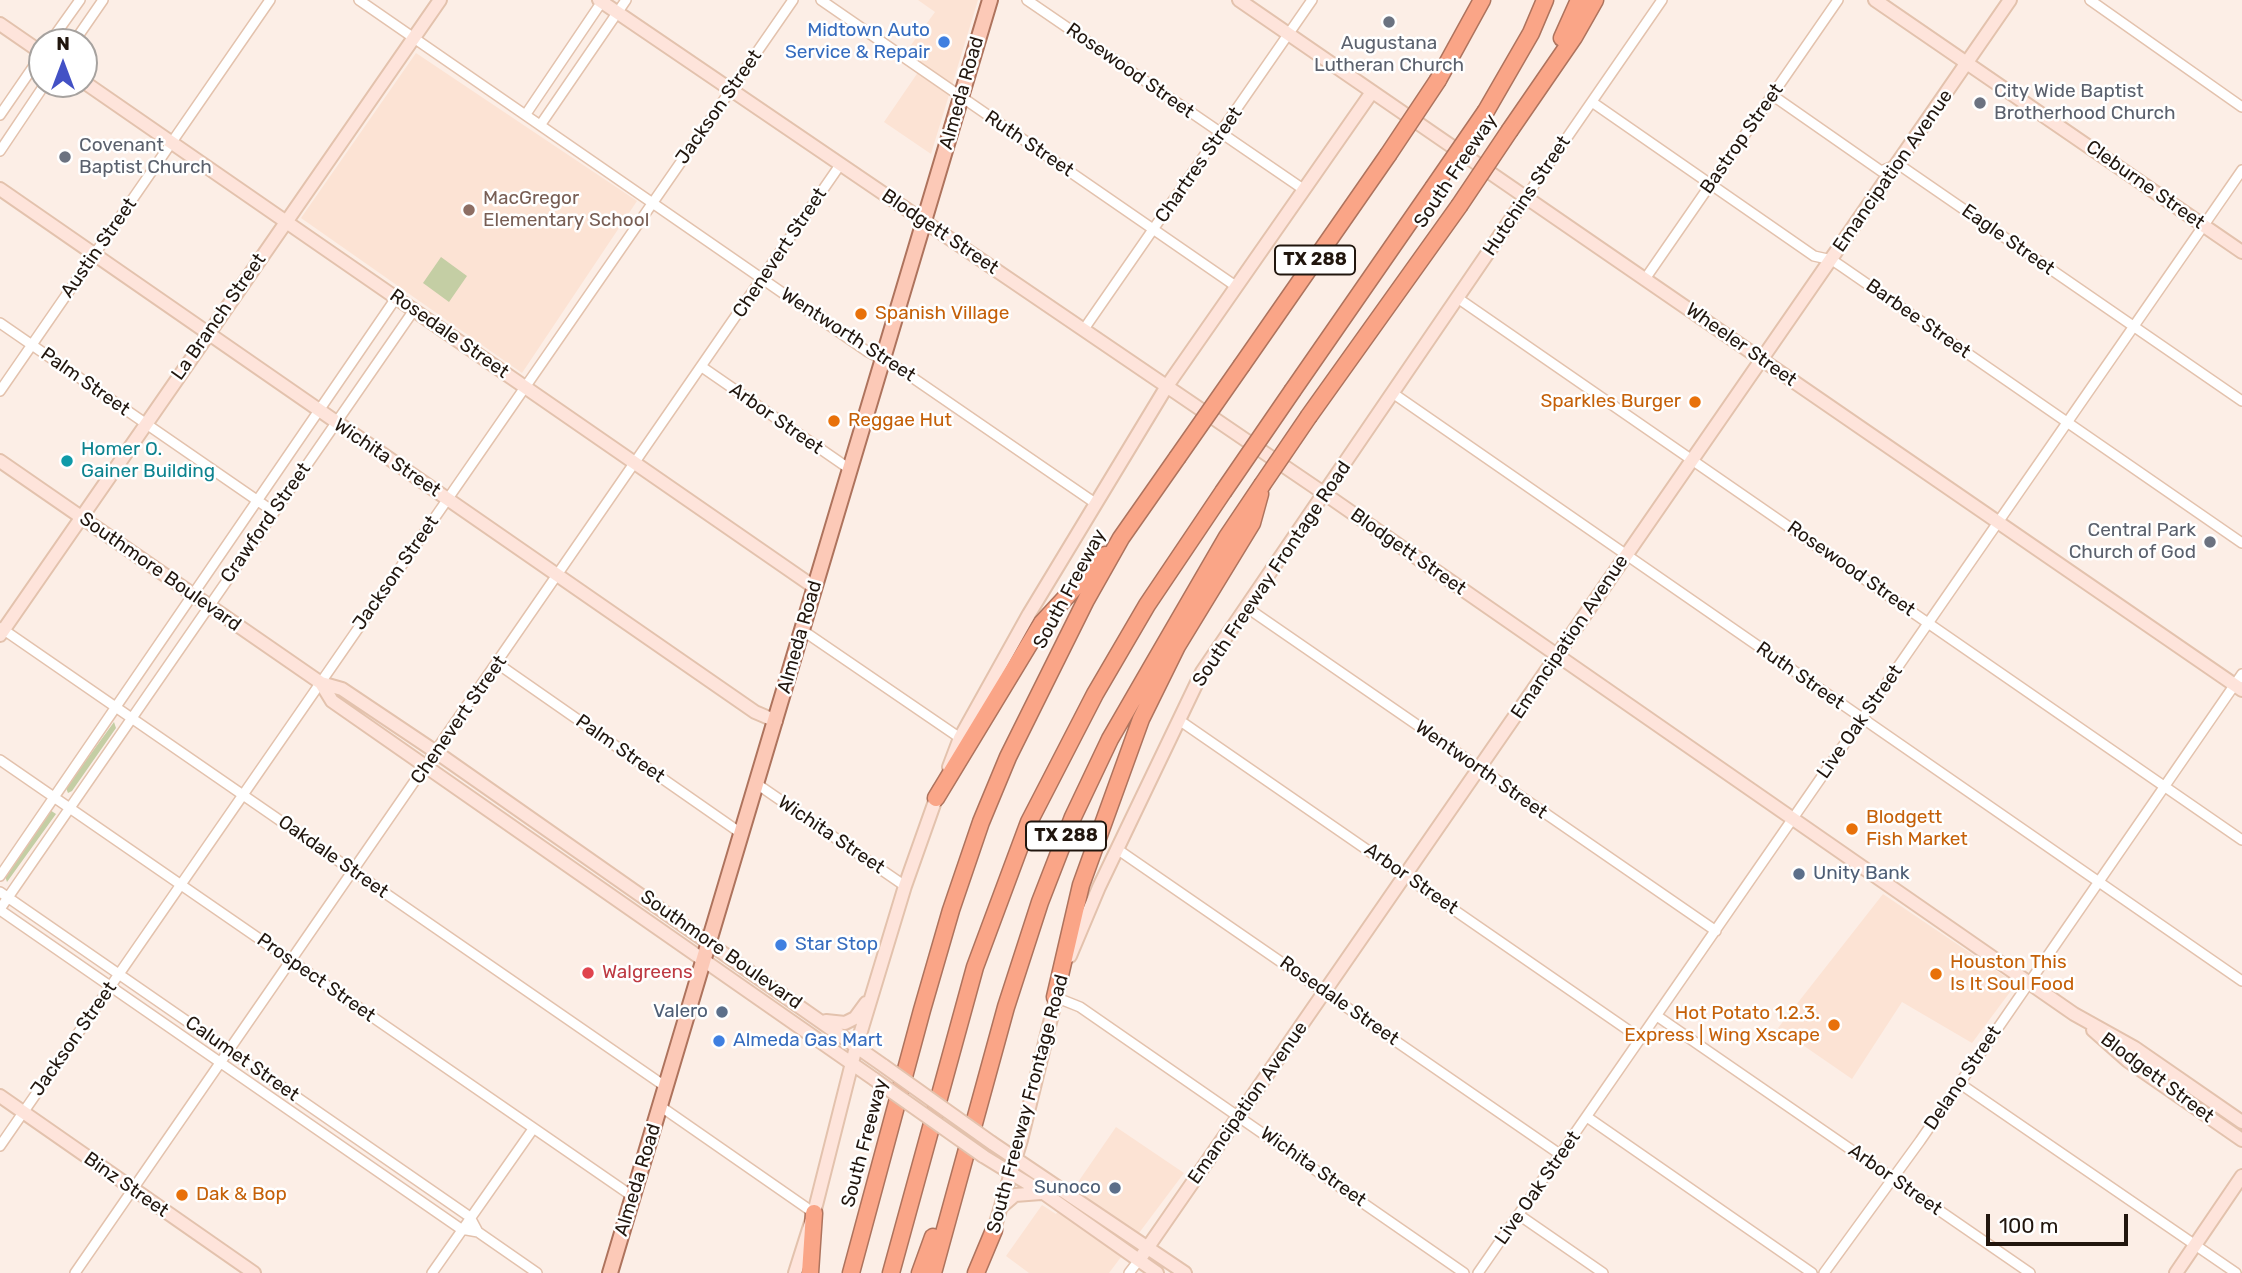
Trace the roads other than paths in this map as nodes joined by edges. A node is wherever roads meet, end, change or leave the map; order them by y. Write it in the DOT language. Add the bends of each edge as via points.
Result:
graph roads {
  1 [pos="80,0"];
  2 [pos="103,0"];
  3 [pos="270,0"];
  4 [pos="359,0"];
  5 [pos="440,0"];
  6 [pos="626,0"];
  7 [pos="793,0"];
  8 [pos="821,0"];
  9 [pos="990,0"];
  10 [pos="1027,0"];
  11 [pos="1239,0"];
  12 [pos="1312,0"];
  13 [pos="1482,0"];
  14 [pos="1545,0"];
  15 [pos="1579,0"];
  16 [pos="1595,0"];
  17 [pos="1662,0"];
  18 [pos="1838,0"];
  19 [pos="1875,0"];
  20 [pos="2010,0"];
  21 [pos="2090,0"];
  22 [pos="601,1"];
  23 [pos="618,12"];
  24 [pos="0,24"];
  25 [pos="60,28"];
  26 [pos="84,28"];
  27 [pos="1289,34"];
  28 [pos="414,38"];
  29 [pos="28,43"];
  30 [pos="1968,62"];
  31 [pos="28,74"];
  32 [pos="731,90"];
  33 [pos="98,92"];
  34 [pos="1372,92"];
  35 [pos="1772,95"];
  36 [pos="960,97"];
  37 [pos="36,98"];
  38 [pos="1592,102"];
  39 [pos="1526,104"];
  40 [pos="2242,107"];
  41 [pos="526,114"];
  42 [pos="0,115"];
  43 [pos="541,124"];
  44 [pos="1221,134"];
  45 [pos="171,142"];
  46 [pos="0,151"];
  47 [pos="1898,164"];
  48 [pos="840,165"];
  49 [pos="2242,170"];
  50 [pos="1711,183"];
  51 [pos="0,189"];
  52 [pos="1303,189"];
  53 [pos="1526,197"];
  54 [pos="653,202"];
  55 [pos="286,221"];
  56 [pos="925,223"];
  57 [pos="2204,226"];
  58 [pos="1154,229"];
  59 [pos="2242,252"];
  60 [pos="95,255"];
  61 [pos="1832,260"];
  62 [pos="763,278"];
  63 [pos="1646,279"];
  64 [pos="1237,287"];
  65 [pos="396,298"];
  66 [pos="1458,299"];
  67 [pos="414,310"];
  68 [pos="0,323"];
  69 [pos="2133,326"];
  70 [pos="1084,329"];
  71 [pos="207,335"];
  72 [pos="32,344"];
  73 [pos="883,359"];
  74 [pos="1762,359"];
  75 [pos="702,368"];
  76 [pos="1167,386"];
  77 [pos="525,387"];
  78 [pos="0,391"];
  79 [pos="1394,394"];
  80 [pos="2242,401"];
  81 [pos="319,412"];
  82 [pos="336,423"];
  83 [pos="145,424"];
  84 [pos="2066,424"];
  85 [pos="1692,460"];
  86 [pos="0,461"];
  87 [pos="635,463"];
  88 [pos="851,470"];
  89 [pos="1325,494"];
  90 [pos="448,499"];
  91 [pos="258,501"];
  92 [pos="1095,503"];
  93 [pos="274,512"];
  94 [pos="81,518"];
  95 [pos="1247,519"];
  96 [pos="1997,523"];
  97 [pos="1121,538"];
  98 [pos="2242,543"];
  99 [pos="1626,556"];
  100 [pos="560,575"];
  101 [pos="814,587"];
  102 [pos="194,596"];
  103 [pos="208,606"];
  104 [pos="1246,607"];
  105 [pos="1929,622"];
  106 [pos="1,630"];
  107 [pos="802,630"];
  108 [pos="1556,656"];
  109 [pos="498,664"];
  110 [pos="321,683"];
  111 [pos="2239,683"];
  112 [pos="115,708"];
  113 [pos="131,718"];
  114 [pos="1863,719"];
  115 [pos="1179,720"];
  116 [pos="776,721"];
  117 [pos="960,738"];
  118 [pos="436,752"];
  119 [pos="0,760"];
  120 [pos="426,767"];
  121 [pos="1480,769"];
  122 [pos="757,784"];
  123 [pos="2164,786"];
  124 [pos="242,795"];
  125 [pos="54,797"];
  126 [pos="936,798"];
  127 [pos="70,808"];
  128 [pos="1792,820"];
  129 [pos="742,834"];
  130 [pos="2242,840"];
  131 [pos="1117,849"];
  132 [pos="353,872"];
  133 [pos="1405,875"];
  134 [pos="0,876"];
  135 [pos="2099,882"];
  136 [pos="181,884"];
  137 [pos="626,884"];
  138 [pos="905,886"];
  139 [pos="4,895"];
  140 [pos="616,898"];
  141 [pos="0,909"];
  142 [pos="1716,931"];
  143 [pos="708,941"];
  144 [pos="702,958"];
  145 [pos="291,960"];
  146 [pos="119,974"];
  147 [pos="2242,981"];
  148 [pos="2028,982"];
  149 [pos="111,986"];
  150 [pos="1326,992"];
  151 [pos="1055,997"];
  152 [pos="871,998"];
  153 [pos="2074,1014"];
  154 [pos="1657,1016"];
  155 [pos="821,1020"];
  156 [pos="1641,1039"];
  157 [pos="856,1047"];
  158 [pos="229,1050"];
  159 [pos="220,1062"];
  160 [pos="852,1062"];
  161 [pos="1959,1083"];
  162 [pos="666,1087"];
  163 [pos="0,1096"];
  164 [pos="660,1105"];
  165 [pos="896,1111"];
  166 [pos="23,1112"];
  167 [pos="1240,1116"];
  168 [pos="1587,1117"];
  169 [pos="2242,1122"];
  170 [pos="533,1129"];
  171 [pos="2242,1140"];
  172 [pos="0,1146"];
  173 [pos="1561,1155"];
  174 [pos="1015,1157"];
  175 [pos="962,1159"];
  176 [pos="1010,1175"];
  177 [pos="2242,1176"];
  178 [pos="1893,1179"];
  179 [pos="131,1190"];
  180 [pos="1045,1194"];
  181 [pos="632,1196"];
  182 [pos="1000,1208"];
  183 [pos="814,1213"];
  184 [pos="1519,1215"];
  185 [pos="470,1217"];
  186 [pos="461,1229"];
  187 [pos="993,1230"];
  188 [pos="478,1232"];
  189 [pos="1148,1245"];
  190 [pos="2195,1245"];
  191 [pos="1139,1260"];
  192 [pos="75,1273"];
  193 [pos="254,1273"];
  194 [pos="432,1273"];
  195 [pos="537,1273"];
  196 [pos="610,1273"];
  197 [pos="794,1273"];
  198 [pos="810,1273"];
  199 [pos="851,1273"];
  200 [pos="862,1273"];
  201 [pos="891,1273"];
  202 [pos="920,1273"];
  203 [pos="933,1273"];
  204 [pos="976,1273"];
  205 [pos="982,1273"];
  206 [pos="1129,1273"];
  207 [pos="1157,1273"];
  208 [pos="1185,1273"];
  209 [pos="1464,1273"];
  210 [pos="1478,1273"];
  211 [pos="1604,1273"];
  212 [pos="1812,1273"];
  213 [pos="1825,1273"];
  214 [pos="2030,1273"];
  215 [pos="2176,1273"];
  216 [pos="2236,1273"];
  1 -- 25 [label="street"];
  2 -- 26 [label="street"];
  3 -- 45 [label="street, Austin Street"];
  4 -- 28 [label="street, Wentworth Street"];
  5 -- 28 [label="main road, La Branch Street"];
  6 -- 23 [label="street"];
  7 -- 32 [label="street, Jackson Street"];
  8 -- 36 [label="street, Ruth Street"];
  9 -- 36 [label="main road, Almeda Road"];
  10 -- 44 [label="street, Rosewood Street"];
  11 -- 27 [label="main road, Wheeler Street"];
  12 -- 27 [label="street, Chartres Street"];
  13 -- 97 [label="highway, South Freeway / TX 288, bridge" via="1438,80 1388,155"];
  14 -- 201 [label="highway, bridge" via="1486,111 1147,605 1095,694 1030,822 975,967"];
  15 -- 39 [label="highway"];
  16 -- 39 [label="highway"];
  17 -- 38 [label="street, Hutchins Street"];
  18 -- 35 [label="street, Bastrop Street"];
  19 -- 30 [label="main road, Cleburne Street"];
  20 -- 30 [label="main road, Emancipation Avenue"];
  21 -- 40 [label="street"];
  22 -- 23 [label="main road, Blodgett Street"];
  22 -- 41 [label="street"];
  23 -- 32 [label="main road, Blodgett Street"];
  23 -- 43 [label="street"];
  24 -- 29 [label="main road"];
  27 -- 34 [label="main road, Wheeler Street"];
  27 -- 44 [label="street, Chartres Street"];
  28 -- 41 [label="street, Wentworth Street"];
  28 -- 55 [label="main road, La Branch Street"];
  30 -- 47 [label="main road, Emancipation Avenue"];
  30 -- 57 [label="main road, Cleburne Street"];
  31 -- 42 [label="street"];
  32 -- 48 [label="main road, Blodgett Street"];
  32 -- 54 [label="street, Jackson Street"];
  33 -- 45 [label="main road, Rosedale Street"];
  34 -- 52 [label="main road"];
  34 -- 53 [label="main road, Wheeler Street"];
  35 -- 47 [label="street, Eagle Street" via="1881,171"];
  35 -- 50 [label="street, Bastrop Street"];
  36 -- 56 [label="main road, Almeda Road"];
  36 -- 58 [label="street, Ruth Street"];
  37 -- 46 [label="street"];
  38 -- 50 [label="street, Barbee Street"];
  38 -- 53 [label="street, Hutchins Street"];
  39 -- 95 [label="highway, South Freeway / TX 288, bridge" via="1262,485"];
  41 -- 43 [label="street, Wentworth Street"];
  43 -- 54 [label="street, Wentworth Street"];
  44 -- 52 [label="street, Rosewood Street"];
  44 -- 58 [label="street, Chartres Street"];
  45 -- 55 [label="main road, Rosedale Street"];
  45 -- 60 [label="street, Austin Street"];
  47 -- 61 [label="main road, Emancipation Avenue"];
  47 -- 69 [label="street, Eagle Street"];
  48 -- 56 [label="main road, Blodgett Street"];
  48 -- 62 [label="street, Chenevert Street"];
  49 -- 57 [label="street, Live Oak Street"];
  50 -- 61 [label="street, Barbee Street" via="1814,256"];
  50 -- 63 [label="street, Bastrop Street"];
  51 -- 60 [label="main road, Wichita Street"];
  52 -- 64 [label="main road"];
  53 -- 63 [label="main road, Wheeler Street"];
  53 -- 66 [label="main road, Hutchins Street"];
  54 -- 62 [label="street, Wentworth Street"];
  54 -- 77 [label="street, Jackson Street"];
  55 -- 65 [label="main road, Rosedale Street"];
  55 -- 71 [label="main road, La Branch Street"];
  56 -- 70 [label="main road, Blodgett Street"];
  56 -- 73 [label="main road, Almeda Road"];
  57 -- 59 [label="main road, Cleburne Street"];
  57 -- 69 [label="street, Live Oak Street"];
  58 -- 64 [label="street, Ruth Street"];
  58 -- 70 [label="street, Chartres Street"];
  60 -- 71 [label="main road, Wichita Street"];
  60 -- 72 [label="street, Austin Street"];
  61 -- 74 [label="main road, Emancipation Avenue"];
  61 -- 84 [label="street, Barbee Street"];
  62 -- 73 [label="street, Wentworth Street"];
  62 -- 75 [label="street, Chenevert Street"];
  63 -- 74 [label="main road, Wheeler Street"];
  64 -- 76 [label="main road"];
  65 -- 67 [label="main road, Rosedale Street"];
  65 -- 81 [label="street, Crawford Street"];
  66 -- 79 [label="main road, Hutchins Street"];
  66 -- 85 [label="street, Rosewood Street"];
  67 -- 77 [label="main road, Rosedale Street"];
  67 -- 82 [label="street, Crawford Street"];
  68 -- 72 [label="street, Palm Street"];
  69 -- 80 [label="street, Eagle Street"];
  69 -- 84 [label="street, Live Oak Street"];
  70 -- 76 [label="main road, Blodgett Street"];
  71 -- 81 [label="main road, Wichita Street"];
  71 -- 83 [label="main road, La Branch Street"];
  72 -- 78 [label="street, Austin Street"];
  72 -- 83 [label="street, Palm Street"];
  73 -- 88 [label="main road, Almeda Road"];
  73 -- 92 [label="street, Wentworth Street"];
  74 -- 85 [label="main road, Emancipation Avenue"];
  74 -- 96 [label="main road, Wheeler Street"];
  75 -- 87 [label="street, Chenevert Street"];
  75 -- 88 [label="street, Arbor Street"];
  76 -- 89 [label="main road, Blodgett Street"];
  76 -- 92 [label="main road"];
  77 -- 87 [label="main road, Rosedale Street"];
  77 -- 90 [label="street, Jackson Street"];
  79 -- 89 [label="main road, South Freeway Frontage Road"];
  79 -- 99 [label="street, Ruth Street"];
  81 -- 82 [label="main road, Wichita Street"];
  81 -- 91 [label="street, Crawford Street"];
  82 -- 90 [label="main road, Wichita Street"];
  82 -- 93 [label="street, Crawford Street"];
  83 -- 91 [label="street, Palm Street"];
  83 -- 94 [label="main road, La Branch Street"];
  84 -- 96 [label="street, Live Oak Street"];
  84 -- 98 [label="street, Barbee Street"];
  85 -- 99 [label="main road, Emancipation Avenue"];
  85 -- 105 [label="street, Rosewood Street"];
  86 -- 94 [label="main road, Southmore Boulevard"];
  87 -- 100 [label="street, Chenevert Street"];
  87 -- 101 [label="main road, Rosedale Street"];
  88 -- 101 [label="main road, Almeda Road"];
  89 -- 104 [label="main road, South Freeway Frontage Road"];
  89 -- 108 [label="main road, Blodgett Street"];
  90 -- 100 [label="main road, Wichita Street"];
  90 -- 110 [label="street, Jackson Street"];
  91 -- 93 [label="street, Palm Street"];
  91 -- 102 [label="street, Crawford Street"];
  92 -- 117 [label="main road"];
  93 -- 103 [label="street, Crawford Street"];
  94 -- 102 [label="main road, Southmore Boulevard"];
  94 -- 106 [label="main road, La Branch Street"];
  95 -- 151 [label="highway" via="1142,719 1081,885"];
  95 -- 175 [label="highway, South Freeway / TX 288" via="1110,739 1073,817 1010,994"];
  96 -- 105 [label="street, Live Oak Street"];
  96 -- 111 [label="main road, Wheeler Street"];
  97 -- 126 [label="highway" via="1042,623"];
  97 -- 165 [label="highway, South Freeway / TX 288" via="1028,714 981,822 947,922"];
  99 -- 108 [label="main road, Emancipation Avenue"];
  99 -- 114 [label="street, Ruth Street"];
  100 -- 109 [label="street, Chenevert Street"];
  100 -- 116 [label="main road, Wichita Street" via="755,712"];
  101 -- 107 [label="main road, Almeda Road"];
  102 -- 103 [label="main road, Southmore Boulevard"];
  102 -- 112 [label="street, Crawford Street"];
  103 -- 110 [label="main road, Southmore Boulevard"];
  103 -- 113 [label="street, Crawford Street"];
  104 -- 115 [label="main road, South Freeway Frontage Road" via="1202,672"];
  104 -- 121 [label="street, Wentworth Street"];
  105 -- 114 [label="street, Live Oak Street"];
  105 -- 123 [label="street, Rosewood Street"];
  106 -- 112 [label="street, Oakdale Street"];
  107 -- 116 [label="main road, Almeda Road"];
  107 -- 117 [label="street"];
  108 -- 121 [label="main road, Emancipation Avenue"];
  108 -- 128 [label="main road, Blodgett Street"];
  109 -- 118 [label="street, Chenevert Street"];
  109 -- 129 [label="street, Palm Street"];
  110 -- 118 [label="main road, Southmore Boulevard" via="342,689"];
  110 -- 120 [label="main road, Southmore Boulevard" via="332,701"];
  110 -- 124 [label="street, Jackson Street"];
  111 -- 123 [label="street, Delano Street"];
  112 -- 113 [label="street, Oakdale Street"];
  112 -- 125 [label="street, Crawford Street"];
  113 -- 124 [label="street, Oakdale Street"];
  113 -- 127 [label="street, Crawford Street"];
  114 -- 128 [label="street, Live Oak Street"];
  114 -- 135 [label="street, Ruth Street"];
  115 -- 131 [label="main road, South Freeway Frontage Road"];
  115 -- 133 [label="street, Arbor Street"];
  116 -- 122 [label="main road, Almeda Road"];
  117 -- 126 [label="main road"];
  118 -- 120 [label="street, Chenevert Street"];
  118 -- 137 [label="main road, Southmore Boulevard"];
  119 -- 125 [label="street, Prospect Street"];
  120 -- 132 [label="street, Chenevert Street"];
  120 -- 140 [label="main road, Southmore Boulevard"];
  121 -- 133 [label="main road, Emancipation Avenue"];
  121 -- 142 [label="street, Wentworth Street"];
  122 -- 129 [label="main road, Almeda Road"];
  122 -- 138 [label="street, Wichita Street"];
  123 -- 130 [label="street, Rosewood Street"];
  123 -- 135 [label="street, Delano Street"];
  124 -- 132 [label="street, Oakdale Street"];
  124 -- 136 [label="street, Jackson Street"];
  125 -- 127 [label="street, Prospect Street"];
  125 -- 134 [label="street, Crawford Street"];
  126 -- 138 [label="main road"];
  127 -- 136 [label="street, Prospect Street"];
  127 -- 139 [label="street, Crawford Street"];
  128 -- 142 [label="street, Live Oak Street"];
  128 -- 148 [label="main road, Blodgett Street"];
  129 -- 143 [label="main road, Almeda Road"];
  131 -- 150 [label="street, Rosedale Street"];
  131 -- 151 [label="main road, South Freeway Frontage Road"];
  132 -- 145 [label="street, Chenevert Street"];
  132 -- 162 [label="street, Oakdale Street"];
  133 -- 150 [label="main road, Emancipation Avenue"];
  133 -- 156 [label="street, Arbor Street"];
  135 -- 147 [label="street, Ruth Street"];
  135 -- 148 [label="street, Delano Street"];
  136 -- 145 [label="street, Prospect Street"];
  136 -- 146 [label="street, Jackson Street"];
  137 -- 140 [label="main road"];
  137 -- 143 [label="main road, Southmore Boulevard"];
  138 -- 152 [label="main road"];
  139 -- 141 [label="street, Crawford Street"];
  139 -- 146 [label="street, Calumet Street"];
  140 -- 144 [label="main road, Southmore Boulevard"];
  141 -- 149 [label="street, Calumet Street"];
  142 -- 154 [label="street, Live Oak Street"];
  143 -- 144 [label="main road, Almeda Road"];
  143 -- 155 [label="main road, Southmore Boulevard"];
  144 -- 160 [label="main road, Southmore Boulevard"];
  144 -- 162 [label="main road, Almeda Road"];
  145 -- 158 [label="street, Chenevert Street"];
  145 -- 170 [label="street, Prospect Street"];
  146 -- 149 [label="street, Jackson Street"];
  146 -- 158 [label="street, Calumet Street"];
  148 -- 153 [label="main road, Blodgett Street"];
  148 -- 161 [label="street, Delano Street"];
  149 -- 159 [label="street, Calumet Street"];
  149 -- 166 [label="street, Jackson Street"];
  150 -- 167 [label="main road, Emancipation Avenue"];
  150 -- 173 [label="street, Rosedale Street"];
  151 -- 167 [label="street, Wichita Street" via="1080,1007"];
  151 -- 174 [label="main road, South Freeway Frontage Road"];
  152 -- 155 [label="main road" via="847,1022"];
  152 -- 157 [label="main road"];
  153 -- 169 [label="main road, Blodgett Street" via="2155,1060"];
  153 -- 171 [label="main road, Blodgett Street" via="2128,1061"];
  154 -- 156 [label="street, Live Oak Street"];
  154 -- 178 [label="street, Arbor Street"];
  155 -- 157 [label="main road, Southmore Boulevard"];
  156 -- 168 [label="street, Live Oak Street"];
  157 -- 160 [label="main road"];
  157 -- 174 [label="main road, Southmore Boulevard, bridge"];
  158 -- 159 [label="street, Chenevert Street"];
  158 -- 185 [label="street, Calumet Street"];
  159 -- 179 [label="street, Chenevert Street"];
  159 -- 186 [label="street, Calumet Street"];
  160 -- 176 [label="main road, Southmore Boulevard, bridge"];
  160 -- 183 [label="main road"];
  161 -- 178 [label="street, Delano Street"];
  161 -- 190 [label="street"];
  162 -- 164 [label="main road, Almeda Road"];
  163 -- 166 [label="main road, Binz Street"];
  164 -- 181 [label="main road, Almeda Road"];
  164 -- 183 [label="street"];
  165 -- 199 [label="highway, South Freeway / TX 288"];
  165 -- 200 [label="highway"];
  166 -- 172 [label="street, Jackson Street"];
  166 -- 179 [label="main road, Binz Street"];
  167 -- 189 [label="main road, Emancipation Avenue"];
  167 -- 209 [label="street, Wichita Street"];
  168 -- 173 [label="street, Live Oak Street"];
  168 -- 212 [label="street"];
  170 -- 181 [label="street, Prospect Street"];
  170 -- 185 [label="street"];
  173 -- 184 [label="street, Live Oak Street"];
  174 -- 176 [label="main road, South Freeway Frontage Road"];
  174 -- 189 [label="main road, Southmore Boulevard"];
  175 -- 202 [label="highway"];
  175 -- 203 [label="highway, South Freeway / TX 288"];
  176 -- 180 [label="main road, Southmore Boulevard"];
  176 -- 182 [label="main road, South Freeway Frontage Road"];
  177 -- 190 [label="main road"];
  178 -- 213 [label="street, Delano Street"];
  178 -- 214 [label="street, Arbor Street"];
  179 -- 192 [label="street, Chenevert Street"];
  179 -- 193 [label="main road, Binz Street"];
  180 -- 182 [label="main road" via="1015,1195"];
  180 -- 191 [label="main road, Southmore Boulevard"];
  181 -- 196 [label="main road, Almeda Road"];
  182 -- 187 [label="main road, South Freeway Frontage Road"];
  183 -- 197 [label="main road"];
  183 -- 198 [label="highway"];
  184 -- 210 [label="street, Live Oak Street"];
  184 -- 211 [label="street"];
  185 -- 186 [label="street"];
  185 -- 188 [label="street, Calumet Street"];
  186 -- 188 [label="street, Calumet Street"];
  186 -- 194 [label="street"];
  187 -- 204 [label="highway"];
  187 -- 205 [label="main road, South Freeway Frontage Road"];
  188 -- 195 [label="street, Calumet Street"];
  189 -- 191 [label="main road, Emancipation Avenue"];
  189 -- 208 [label="main road, Southmore Boulevard"];
  190 -- 215 [label="main road"];
  190 -- 216 [label="street"];
  191 -- 206 [label="street, Emancipation Avenue"];
  191 -- 207 [label="main road, Southmore Boulevard"];
}
